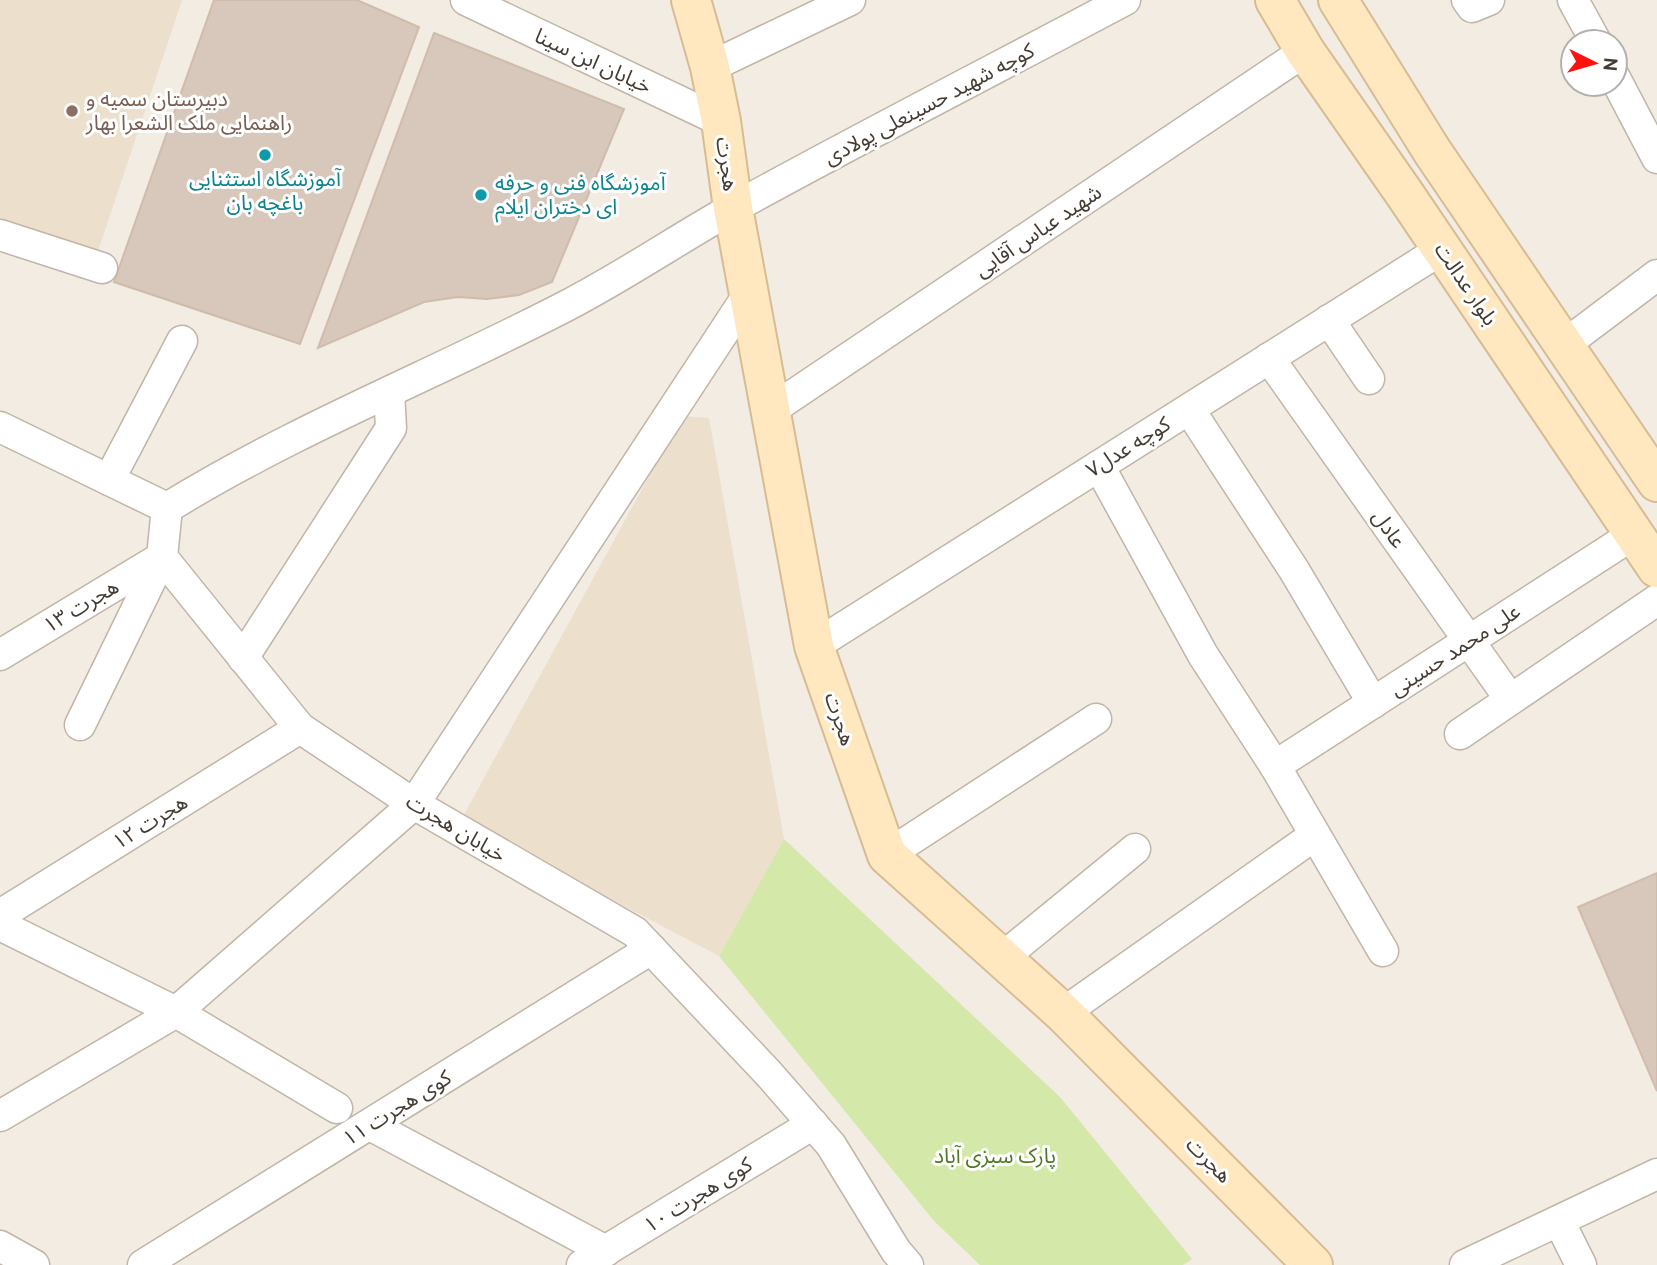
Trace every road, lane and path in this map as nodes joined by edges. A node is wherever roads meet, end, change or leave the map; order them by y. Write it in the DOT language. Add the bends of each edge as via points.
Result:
graph roads {
  1 [pos="466,0"];
  2 [pos="691,0"];
  3 [pos="850,0"];
  4 [pos="1125,0"];
  5 [pos="1275,0"];
  6 [pos="1338,0"];
  7 [pos="1467,0"];
  8 [pos="1489,0"];
  9 [pos="1573,0"];
  10 [pos="1588,28"];
  11 [pos="1305,51"];
  12 [pos="710,67"];
  13 [pos="1626,98"];
  14 [pos="721,121"];
  15 [pos="1657,158"];
  16 [pos="733,208"];
  17 [pos="0,235"];
  18 [pos="1442,249"];
  19 [pos="102,268"];
  20 [pos="1657,275"];
  21 [pos="750,292"];
  22 [pos="1329,320"];
  23 [pos="182,341"];
  24 [pos="1564,345"];
  25 [pos="1269,358"];
  26 [pos="1369,379"];
  27 [pos="389,392"];
  28 [pos="1189,409"];
  29 [pos="771,410"];
  30 [pos="0,427"];
  31 [pos="1099,466"];
  32 [pos="109,480"];
  33 [pos="1657,482"];
  34 [pos="167,508"];
  35 [pos="1634,534"];
  36 [pos="162,557"];
  37 [pos="1657,568"];
  38 [pos="1657,600"];
  39 [pos="1468,642"];
  40 [pos="814,646"];
  41 [pos="0,655"];
  42 [pos="243,658"];
  43 [pos="1510,699"];
  44 [pos="1373,703"];
  45 [pos="1096,719"];
  46 [pos="80,725"];
  47 [pos="300,729"];
  48 [pos="1460,734"];
  49 [pos="1275,766"];
  50 [pos="414,804"];
  51 [pos="1315,835"];
  52 [pos="1135,849"];
  53 [pos="887,855"];
  54 [pos="0,915"];
  55 [pos="0,925"];
  56 [pos="651,949"];
  57 [pos="1383,951"];
  58 [pos="1002,958"];
  59 [pos="176,1012"];
  60 [pos="1063,1013"];
  61 [pos="337,1108"];
  62 [pos="0,1116"];
  63 [pos="813,1124"];
  64 [pos="370,1125"];
  65 [pos="1657,1174"];
  66 [pos="1559,1221"];
  67 [pos="0,1246"];
  68 [pos="594,1258"];
  69 [pos="34,1265"];
  70 [pos="143,1265"];
  71 [pos="908,1265"];
  72 [pos="1313,1265"];
  73 [pos="1465,1265"];
  74 [pos="1581,1265"];
  1 -- 14 [label="street, خیابان ابن سینا"];
  2 -- 12 [label="street, هجرت"];
  3 -- 12 [label="street"];
  4 -- 16 [label="street, کوچه شهید حسینعلی پولادی"];
  5 -- 11 [label="street, بلوار عدالت"];
  6 -- 24 [label="street" via="1432,151"];
  7 -- 8 [label="street" via="1472,7"];
  9 -- 10 [label="street"];
  11 -- 18 [label="street, بلوار عدالت"];
  11 -- 29 [label="street, شهید عباس آقایی"];
  12 -- 14 [label="street, هجرت"];
  13 -- 15 [label="street"];
  14 -- 16 [label="street, هجرت"];
  16 -- 21 [label="street, هجرت"];
  16 -- 27 [label="street, کوچه شهید حسینعلی پولادی" via="606,285"];
  17 -- 19 [label="street"];
  18 -- 22 [label="street, کوچه عدل۷"];
  18 -- 35 [label="street, بلوار عدالت"];
  20 -- 24 [label="street"];
  21 -- 29 [label="street, هجرت"];
  21 -- 50 [label="street"];
  22 -- 25 [label="street, کوچه عدل۷"];
  22 -- 26 [label="street"];
  23 -- 32 [label="street"];
  24 -- 33 [label="street"];
  25 -- 28 [label="street, کوچه عدل۷"];
  25 -- 39 [label="street, عادل"];
  27 -- 34 [label="street, کوچه شهید حسینعلی پولادی"];
  27 -- 42 [label="street" via="391,428"];
  28 -- 31 [label="street, کوچه عدل۷"];
  28 -- 44 [label="street" via="1294,570"];
  29 -- 40 [label="street, هجرت"];
  30 -- 32 [label="street"];
  31 -- 40 [label="street, کوچه عدل۷"];
  31 -- 49 [label="street" via="1203,655"];
  32 -- 34 [label="street"];
  34 -- 36 [label="street"];
  35 -- 37 [label="street, بلوار عدالت"];
  35 -- 39 [label="street, علی محمد حسینی"];
  36 -- 41 [label="street, هجرت ۱۳"];
  36 -- 42 [label="street, خیابان هجرت"];
  36 -- 46 [label="street"];
  38 -- 43 [label="street"];
  39 -- 43 [label="street, عادل"];
  39 -- 44 [label="street, علی محمد حسینی"];
  40 -- 53 [label="street, هجرت"];
  42 -- 47 [label="street, خیابان هجرت"];
  43 -- 48 [label="street"];
  44 -- 49 [label="street, علی محمد حسینی"];
  45 -- 53 [label="street"];
  47 -- 50 [label="street, خیابان هجرت"];
  47 -- 54 [label="street, هجرت ۱۲"];
  49 -- 51 [label="street"];
  50 -- 56 [label="street, خیابان هجرت" via="635,932"];
  50 -- 59 [label="street"];
  51 -- 57 [label="street"];
  51 -- 60 [label="street"];
  52 -- 58 [label="street"];
  53 -- 58 [label="street, هجرت"];
  55 -- 59 [label="street"];
  56 -- 63 [label="street, خیابان هجرت"];
  56 -- 64 [label="street, کوی هجرت ۱۱"];
  58 -- 60 [label="street, هجرت"];
  59 -- 61 [label="street"];
  59 -- 62 [label="street"];
  60 -- 72 [label="street, هجرت"];
  63 -- 68 [label="street, کوی هجرت ۱۰"];
  63 -- 71 [label="street, خیابان هجرت"];
  64 -- 68 [label="street"];
  64 -- 70 [label="street, کوی هجرت ۱۱"];
  65 -- 66 [label="street"];
  66 -- 73 [label="street"];
  66 -- 74 [label="street"];
  67 -- 69 [label="street"];
}
